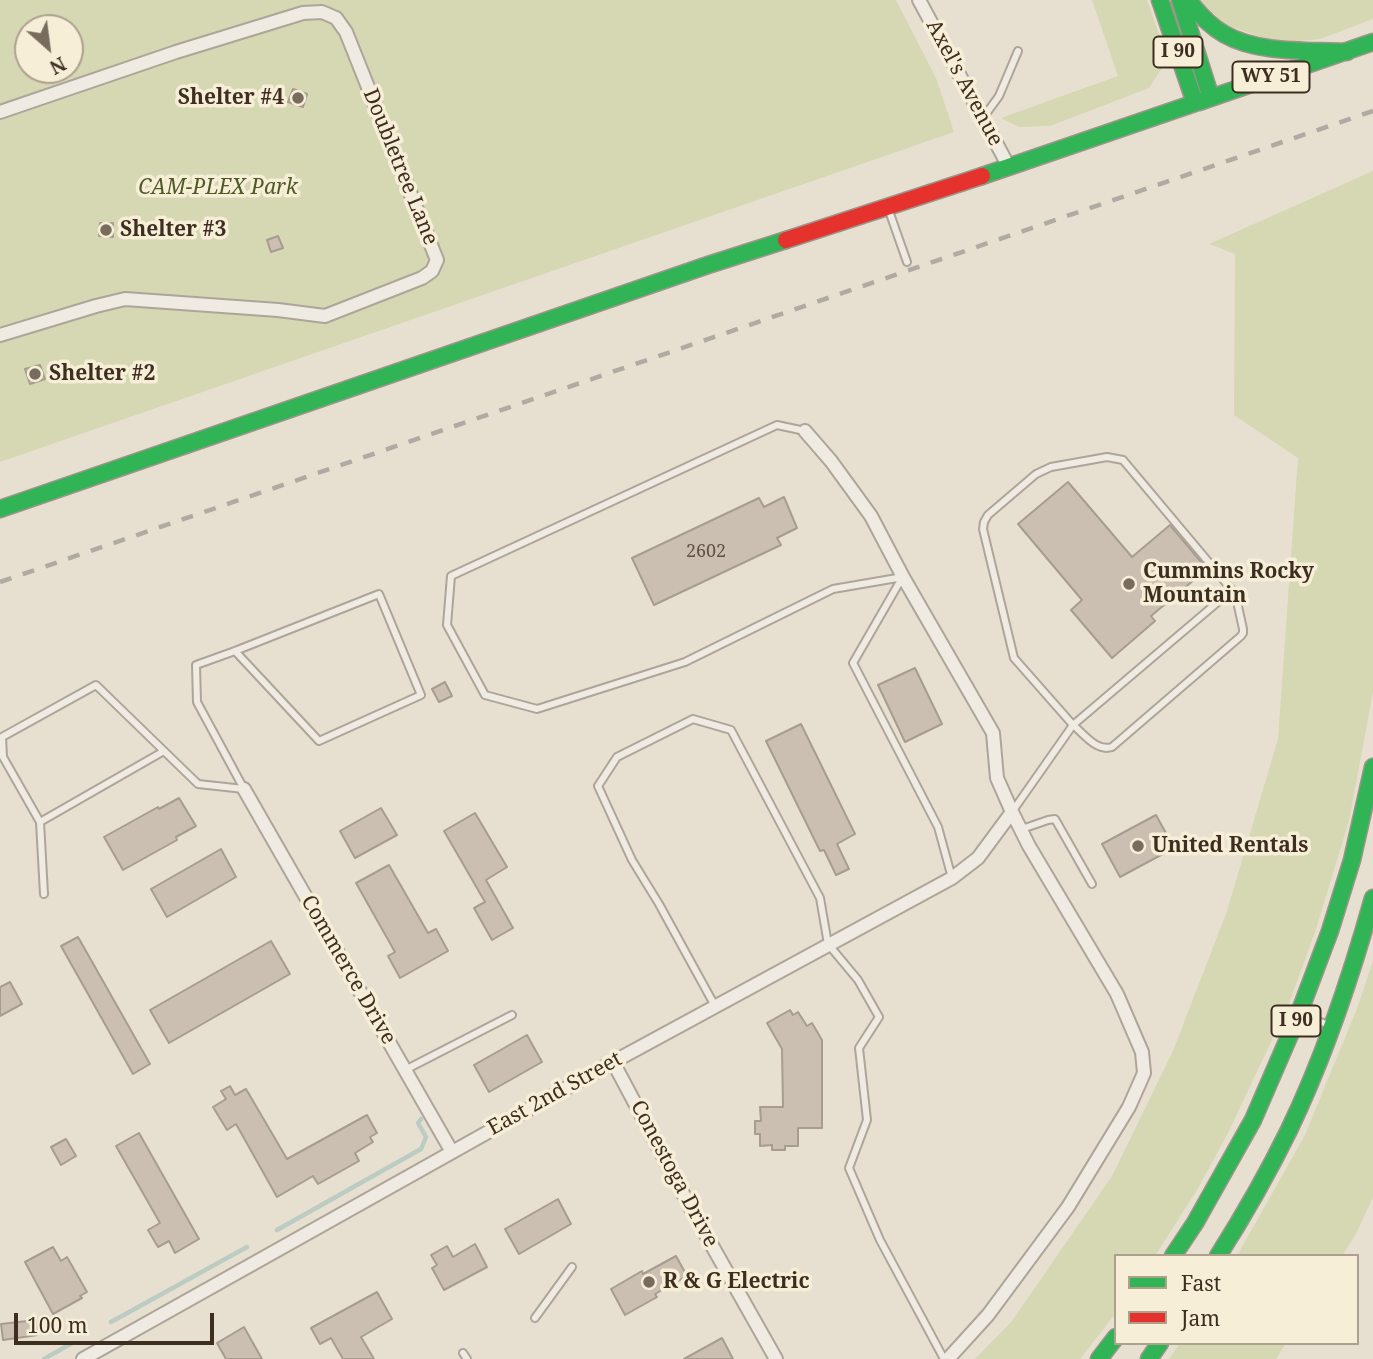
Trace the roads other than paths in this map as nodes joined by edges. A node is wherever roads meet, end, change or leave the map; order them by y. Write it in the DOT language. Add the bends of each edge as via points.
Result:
graph roads {
  1 [pos="919,0"];
  2 [pos="1160,0"];
  3 [pos="1180,0"];
  4 [pos="1188,0"];
  5 [pos="1373,42"];
  6 [pos="1018,51"];
  7 [pos="1347,52"];
  8 [pos="1211,98"];
  9 [pos="1195,103"];
  10 [pos="0,112"];
  11 [pos="983,118"];
  12 [pos="1009,167"];
  13 [pos="887,206"];
  14 [pos="907,262"];
  15 [pos="0,335"];
  16 [pos="805,431"];
  17 [pos="0,509"];
  18 [pos="903,577"];
  19 [pos="1233,590"];
  20 [pos="235,652"];
  21 [pos="1073,725"];
  22 [pos="164,751"];
  23 [pos="1373,766"];
  24 [pos="244,789"];
  25 [pos="1012,812"];
  26 [pos="40,822"];
  27 [pos="1021,829"];
  28 [pos="952,877"];
  29 [pos="1092,884"];
  30 [pos="44,894"];
  31 [pos="1373,898"];
  32 [pos="828,944"];
  33 [pos="715,1006"];
  34 [pos="512,1015"];
  35 [pos="1298,1016"];
  36 [pos="1334,1025"];
  37 [pos="613,1062"];
  38 [pos="405,1070"];
  39 [pos="452,1152"];
  40 [pos="1174,1254"];
  41 [pos="1219,1254"];
  42 [pos="572,1267"];
  43 [pos="535,1318"];
  44 [pos="1114,1340"];
  45 [pos="83,1359"];
  46 [pos="776,1359"];
  47 [pos="946,1359"];
  48 [pos="1099,1359"];
  1 -- 11 [label="street, Axel's Avenue"];
  2 -- 9 [label="main road, I 90"];
  3 -- 8 [label="main road"];
  4 -- 7 [label="main road" via="1225,34 1261,47"];
  5 -- 7 [label="main road"];
  6 -- 11 [label="lane" via="999,96"];
  7 -- 8 [label="main road, WY 51"];
  8 -- 9 [label="main road, WY 51"];
  9 -- 12 [label="main road, WY 51"];
  10 -- 15 [label="street, Doubletree Lane" via="245,30 322,12 336,18 346,32 437,260 422,278 325,316 125,299"];
  11 -- 12 [label="street, Axel's Avenue"];
  12 -- 13 [label="main road, WY 51"];
  13 -- 14 [label="lane"];
  13 -- 17 [label="main road, WY 51"];
  16 -- 18 [label="street" via="871,516"];
  16 -- 18 [label="lane" via="777,425 451,576 447,625 485,695 537,709 685,662 833,589"];
  18 -- 25 [label="street" via="993,733 998,778"];
  18 -- 28 [label="lane" via="853,663 937,827"];
  19 -- 21 [label="lane"];
  19 -- 21 [label="lane" via="1243,633 1112,747 1099,748"];
  19 -- 21 [label="lane" via="1123,460 1107,457 1036,474 988,515 984,529 1014,658"];
  20 -- 20 [label="lane" via="379,594 421,695 319,741"];
  20 -- 24 [label="lane" via="196,665 197,702"];
  21 -- 25 [label="lane"];
  22 -- 24 [label="lane" via="198,784"];
  22 -- 26 [label="lane"];
  22 -- 26 [label="lane" via="96,685 2,737 3,757"];
  23 -- 35 [label="main road, I 90" via="1352,860"];
  24 -- 38 [label="street, Commerce Drive"];
  25 -- 27 [label="street"];
  25 -- 28 [label="street, East 2nd Street" via="978,858"];
  26 -- 30 [label="lane"];
  27 -- 29 [label="lane" via="1055,819"];
  27 -- 47 [label="street" via="1116,994 1142,1052 1144,1073 1129,1107 1068,1207 988,1315"];
  28 -- 32 [label="street, East 2nd Street"];
  31 -- 36 [label="main road, I 90"];
  32 -- 33 [label="street, East 2nd Street"];
  32 -- 33 [label="lane" via="820,898 731,730 693,719 617,757 598,786 632,860"];
  32 -- 47 [label="lane" via="879,1017 859,1048 867,1120 849,1168 880,1240"];
  33 -- 37 [label="street, East 2nd Street"];
  34 -- 38 [label="lane"];
  35 -- 36 [label="lane"];
  35 -- 40 [label="main road, I 90" via="1253,1120"];
  36 -- 41 [label="main road, I 90" via="1263,1178"];
  37 -- 39 [label="street, East 2nd Street"];
  37 -- 46 [label="street, Conestoga Drive"];
  38 -- 39 [label="street, Commerce Drive"];
  39 -- 45 [label="street, East 2nd Street"];
  42 -- 43 [label="lane"];
  44 -- 48 [label="main road"];
}
